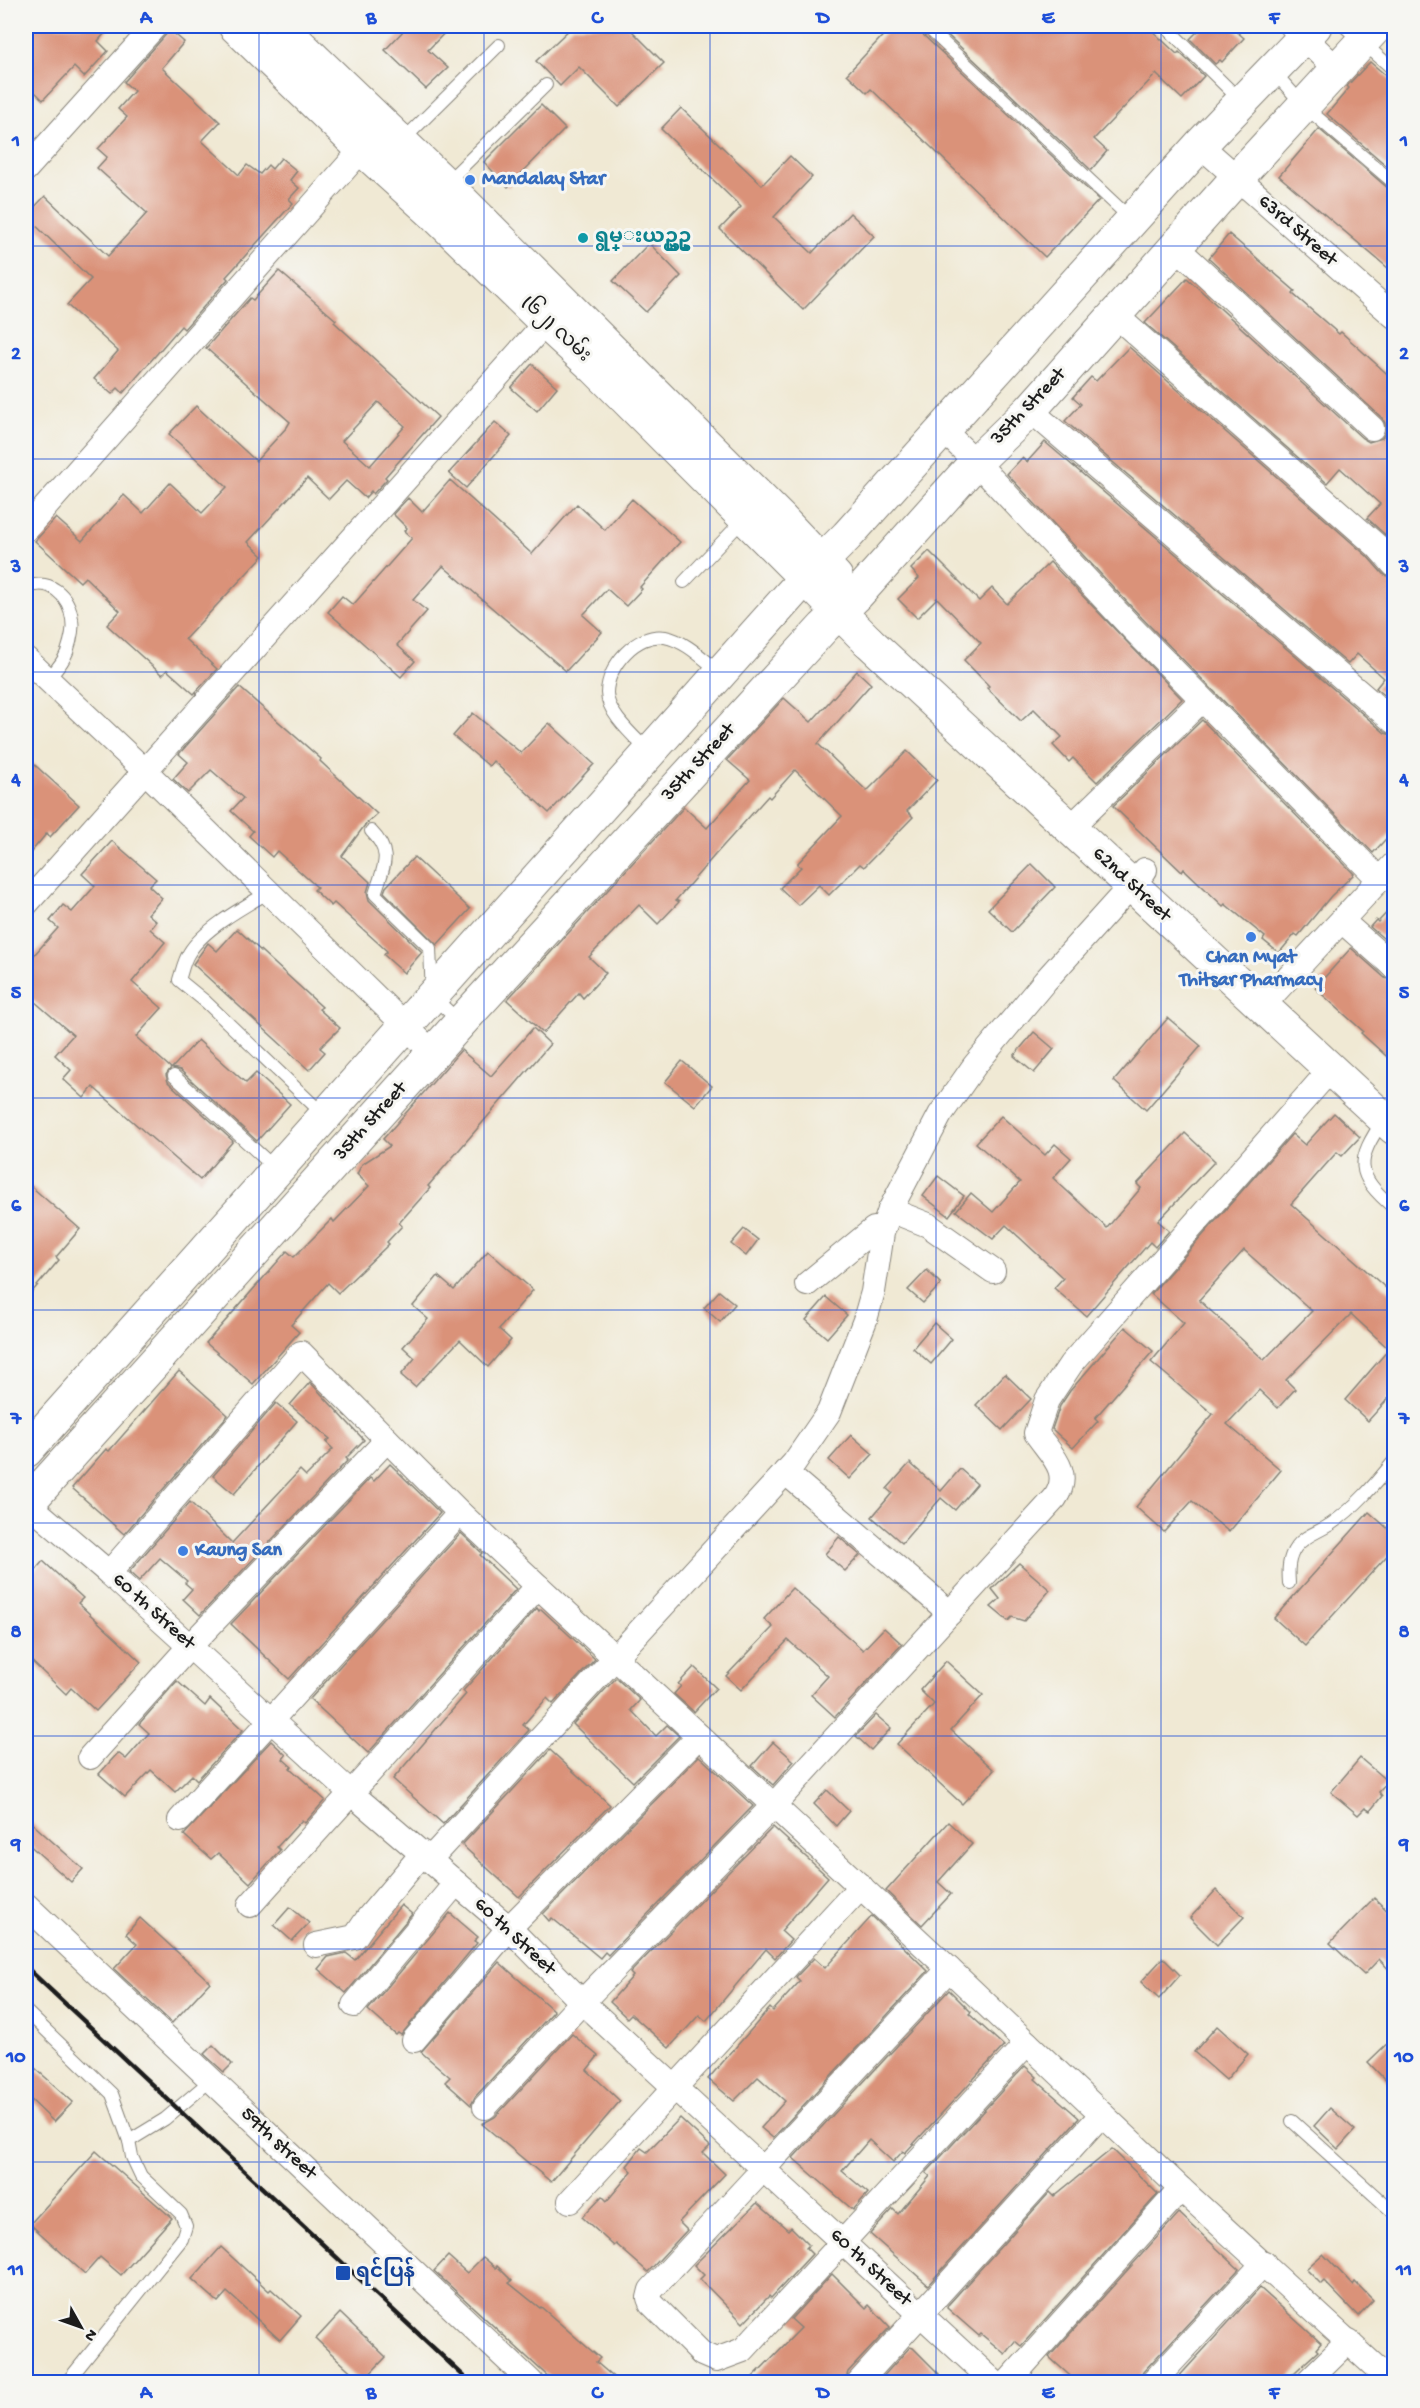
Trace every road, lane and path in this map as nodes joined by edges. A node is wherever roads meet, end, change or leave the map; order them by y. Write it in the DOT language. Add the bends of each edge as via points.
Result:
graph roads {
  1 [pos="156,26"];
  2 [pos="235,26"];
  3 [pos="280,26"];
  4 [pos="926,26"];
  5 [pos="1168,28"];
  6 [pos="1304,29"];
  7 [pos="1361,31"];
  8 [pos="499,45"];
  9 [pos="1337,69"];
  10 [pos="1395,70"];
  11 [pos="1273,71"];
  12 [pos="546,85"];
  13 [pos="1243,103"];
  14 [pos="1304,106"];
  15 [pos="382,139"];
  16 [pos="1200,145"];
  17 [pos="26,169"];
  18 [pos="1237,178"];
  19 [pos="1395,183"];
  20 [pos="445,184"];
  21 [pos="1133,221"];
  22 [pos="1176,247"];
  23 [pos="554,313"];
  24 [pos="1114,314"];
  25 [pos="1395,316"];
  26 [pos="1030,410"];
  27 [pos="1372,428"];
  28 [pos="943,430"];
  29 [pos="975,462"];
  30 [pos="744,519"];
  31 [pos="26,529"];
  32 [pos="1395,565"];
  33 [pos="814,569"];
  34 [pos="684,582"];
  35 [pos="26,588"];
  36 [pos="847,604"];
  37 [pos="877,636"];
  38 [pos="26,659"];
  39 [pos="721,673"];
  40 [pos="48,680"];
  41 [pos="1202,700"];
  42 [pos="1395,722"];
  43 [pos="650,753"];
  44 [pos="145,771"];
  45 [pos="1078,820"];
  46 [pos="371,831"];
  47 [pos="1387,872"];
  48 [pos="1138,877"];
  49 [pos="269,892"];
  50 [pos="26,904"];
  51 [pos="1342,921"];
  52 [pos="1395,967"];
  53 [pos="432,996"];
  54 [pos="1269,999"];
  55 [pos="461,1022"];
  56 [pos="405,1026"];
  57 [pos="433,1053"];
  58 [pos="1330,1070"];
  59 [pos="174,1076"];
  60 [pos="1392,1115"];
  61 [pos="325,1116"];
  62 [pos="276,1170"];
  63 [pos="1395,1208"];
  64 [pos="890,1210"];
  65 [pos="874,1229"];
  66 [pos="993,1271"];
  67 [pos="807,1284"];
  68 [pos="387,1440"];
  69 [pos="26,1451"];
  70 [pos="1395,1461"];
  71 [pos="785,1472"];
  72 [pos="26,1503"];
  73 [pos="460,1513"];
  74 [pos="109,1573"];
  75 [pos="1289,1583"];
  76 [pos="538,1586"];
  77 [pos="950,1613"];
  78 [pos="190,1646"];
  79 [pos="617,1657"];
  80 [pos="272,1720"];
  81 [pos="699,1736"];
  82 [pos="90,1757"];
  83 [pos="351,1793"];
  84 [pos="773,1806"];
  85 [pos="180,1820"];
  86 [pos="427,1856"];
  87 [pos="456,1883"];
  88 [pos="861,1886"];
  89 [pos="26,1905"];
  90 [pos="250,1905"];
  91 [pos="509,1928"];
  92 [pos="316,1946"];
  93 [pos="949,1968"];
  94 [pos="582,2002"];
  95 [pos="354,2005"];
  96 [pos="26,2011"];
  97 [pos="414,2040"];
  98 [pos="1027,2043"];
  99 [pos="211,2080"];
  100 [pos="675,2087"];
  101 [pos="485,2107"];
  102 [pos="1102,2114"];
  103 [pos="1292,2121"];
  104 [pos="129,2141"];
  105 [pos="762,2168"];
  106 [pos="1181,2189"];
  107 [pos="570,2201"];
  108 [pos="1395,2213"];
  109 [pos="842,2242"];
  110 [pos="1264,2264"];
  111 [pos="920,2315"];
  112 [pos="1349,2341"];
  113 [pos="67,2382"];
  114 [pos="531,2382"];
  115 [pos="859,2382"];
  116 [pos="994,2382"];
  117 [pos="1008,2382"];
  118 [pos="1152,2382"];
  119 [pos="1307,2382"];
  120 [pos="1392,2382"];
  1 -- 17 [label="street"];
  2 -- 15 [label="main road, (၆၂) လမ်း"];
  3 -- 15 [label="main road, (၆၂) လမ်း"];
  4 -- 21 [label="lane"];
  5 -- 13 [label="lane"];
  6 -- 9 [label="street"];
  6 -- 11 [label="main road, 35th Street"];
  7 -- 9 [label="main road, 35th Street"];
  7 -- 10 [label="lane"];
  8 -- 15 [label="lane"];
  9 -- 14 [label="main road, 35th Street"];
  11 -- 13 [label="main road, 35th Street"];
  11 -- 14 [label="lane"];
  12 -- 20 [label="lane"];
  13 -- 16 [label="main road, 35th Street"];
  14 -- 18 [label="main road, 35th Street"];
  14 -- 19 [label="lane"];
  15 -- 20 [label="main road, (၆၂) လမ်း"];
  15 -- 23 [label="main road, (၆၂) လမ်း" via="434,214"];
  15 -- 31 [label="street"];
  16 -- 18 [label="street, 63rd Street"];
  16 -- 21 [label="main road, 35th Street"];
  18 -- 22 [label="main road, 35th Street"];
  18 -- 25 [label="street, 63rd Street"];
  20 -- 23 [label="main road, (၆၂) လမ်း"];
  21 -- 28 [label="main road, 35th Street"];
  22 -- 24 [label="main road, 35th Street"];
  22 -- 27 [label="street"];
  23 -- 30 [label="main road, (၆၂) လမ်း" via="595,368"];
  23 -- 33 [label="main road, (၆၂) လမ်း"];
  23 -- 44 [label="street"];
  24 -- 26 [label="main road, 35th Street"];
  24 -- 32 [label="street"];
  26 -- 29 [label="main road, 35th Street"];
  26 -- 42 [label="street"];
  28 -- 29 [label="street"];
  28 -- 33 [label="main road, 35th Street"];
  29 -- 36 [label="main road, 35th Street"];
  29 -- 41 [label="street"];
  30 -- 33 [label="main road, (၆၂) လမ်း"];
  30 -- 34 [label="lane"];
  33 -- 36 [label="main road, (၆၂) လမ်း"];
  33 -- 39 [label="main road, 35th Street"];
  35 -- 40 [label="lane" via="36,584 61,593 72,620 66,654"];
  36 -- 37 [label="main road, (၆၂) လမ်း"];
  36 -- 55 [label="main road, 35th Street"];
  37 -- 45 [label="main road, 62nd Street"];
  38 -- 40 [label="street"];
  39 -- 43 [label="main road, 35th Street"];
  39 -- 43 [label="lane" via="690,648 665,637 647,639 618,661 607,693 623,725"];
  40 -- 44 [label="street"];
  41 -- 45 [label="street"];
  41 -- 47 [label="street"];
  43 -- 53 [label="main road, 35th Street"];
  44 -- 49 [label="street"];
  44 -- 50 [label="street"];
  45 -- 48 [label="main road, 62nd Street"];
  46 -- 53 [label="lane" via="382,842 386,857 375,894 430,948"];
  47 -- 51 [label="street"];
  48 -- 54 [label="main road, 62nd Street"];
  48 -- 64 [label="street" via="975,1065 940,1115"];
  49 -- 56 [label="street"];
  49 -- 61 [label="lane" via="212,929 189,952 179,980"];
  51 -- 52 [label="street"];
  51 -- 54 [label="street"];
  53 -- 55 [label="lane"];
  53 -- 56 [label="main road, 35th Street"];
  54 -- 58 [label="main road, 62nd Street"];
  54 -- 60 [label="main road, 62nd Street"];
  55 -- 57 [label="main road, 35th Street"];
  56 -- 57 [label="street"];
  56 -- 61 [label="main road, 35th Street"];
  57 -- 72 [label="main road, 35th Street"];
  58 -- 60 [label="main road, 62nd Street"];
  58 -- 77 [label="street" via="1071,1364 1047,1400 1036,1433 1060,1466 1061,1489"];
  59 -- 62 [label="lane"];
  60 -- 63 [label="lane" via="1366,1145 1363,1161 1365,1178"];
  61 -- 62 [label="main road, 35th Street"];
  62 -- 69 [label="main road, 35th Street"];
  64 -- 66 [label="street" via="928,1226"];
  64 -- 71 [label="street" via="865,1320 829,1412"];
  65 -- 67 [label="street"];
  68 -- 73 [label="street"];
  68 -- 74 [label="street" via="301,1353"];
  68 -- 78 [label="street"];
  70 -- 75 [label="lane" via="1358,1503 1296,1547 1289,1563"];
  71 -- 77 [label="street"];
  71 -- 79 [label="street"];
  72 -- 74 [label="street, 60 th Street"];
  73 -- 76 [label="street"];
  73 -- 80 [label="street"];
  74 -- 78 [label="street, 60 th Street"];
  76 -- 79 [label="street"];
  76 -- 83 [label="street"];
  77 -- 84 [label="street"];
  78 -- 80 [label="street, 60 th Street"];
  78 -- 82 [label="street"];
  79 -- 81 [label="street"];
  79 -- 86 [label="street"];
  80 -- 83 [label="street, 60 th Street"];
  80 -- 85 [label="street"];
  81 -- 84 [label="street"];
  81 -- 91 [label="street"];
  83 -- 86 [label="street, 60 th Street"];
  83 -- 90 [label="street"];
  84 -- 88 [label="street"];
  84 -- 94 [label="street"];
  86 -- 87 [label="street, 60 th Street"];
  86 -- 92 [label="street" via="375,1909 355,1937"];
  87 -- 91 [label="street, 60 th Street"];
  87 -- 95 [label="street"];
  88 -- 93 [label="street"];
  88 -- 100 [label="street"];
  89 -- 99 [label="street, 59th street"];
  91 -- 94 [label="street, 60 th Street"];
  91 -- 97 [label="street"];
  93 -- 98 [label="street"];
  93 -- 105 [label="street"];
  94 -- 100 [label="street, 60 th Street"];
  94 -- 101 [label="street"];
  96 -- 104 [label="lane" via="112,2094"];
  98 -- 102 [label="street"];
  98 -- 109 [label="street"];
  99 -- 104 [label="lane" via="165,2119"];
  99 -- 114 [label="street, 59th street"];
  100 -- 105 [label="street, 60 th Street"];
  100 -- 107 [label="street"];
  102 -- 106 [label="street"];
  102 -- 111 [label="street"];
  103 -- 108 [label="lane"];
  104 -- 113 [label="lane" via="141,2176 181,2214 186,2226 182,2239"];
  105 -- 109 [label="street, 60 th Street"];
  105 -- 109 [label="street" via="651,2290 651,2303 702,2354 716,2360 743,2350"];
  106 -- 110 [label="street"];
  106 -- 117 [label="street"];
  109 -- 111 [label="street, 60 th Street"];
  110 -- 112 [label="street"];
  110 -- 118 [label="street"];
  111 -- 115 [label="street"];
  111 -- 116 [label="street, 60 th Street"];
  112 -- 119 [label="street"];
  112 -- 120 [label="street"];
}
